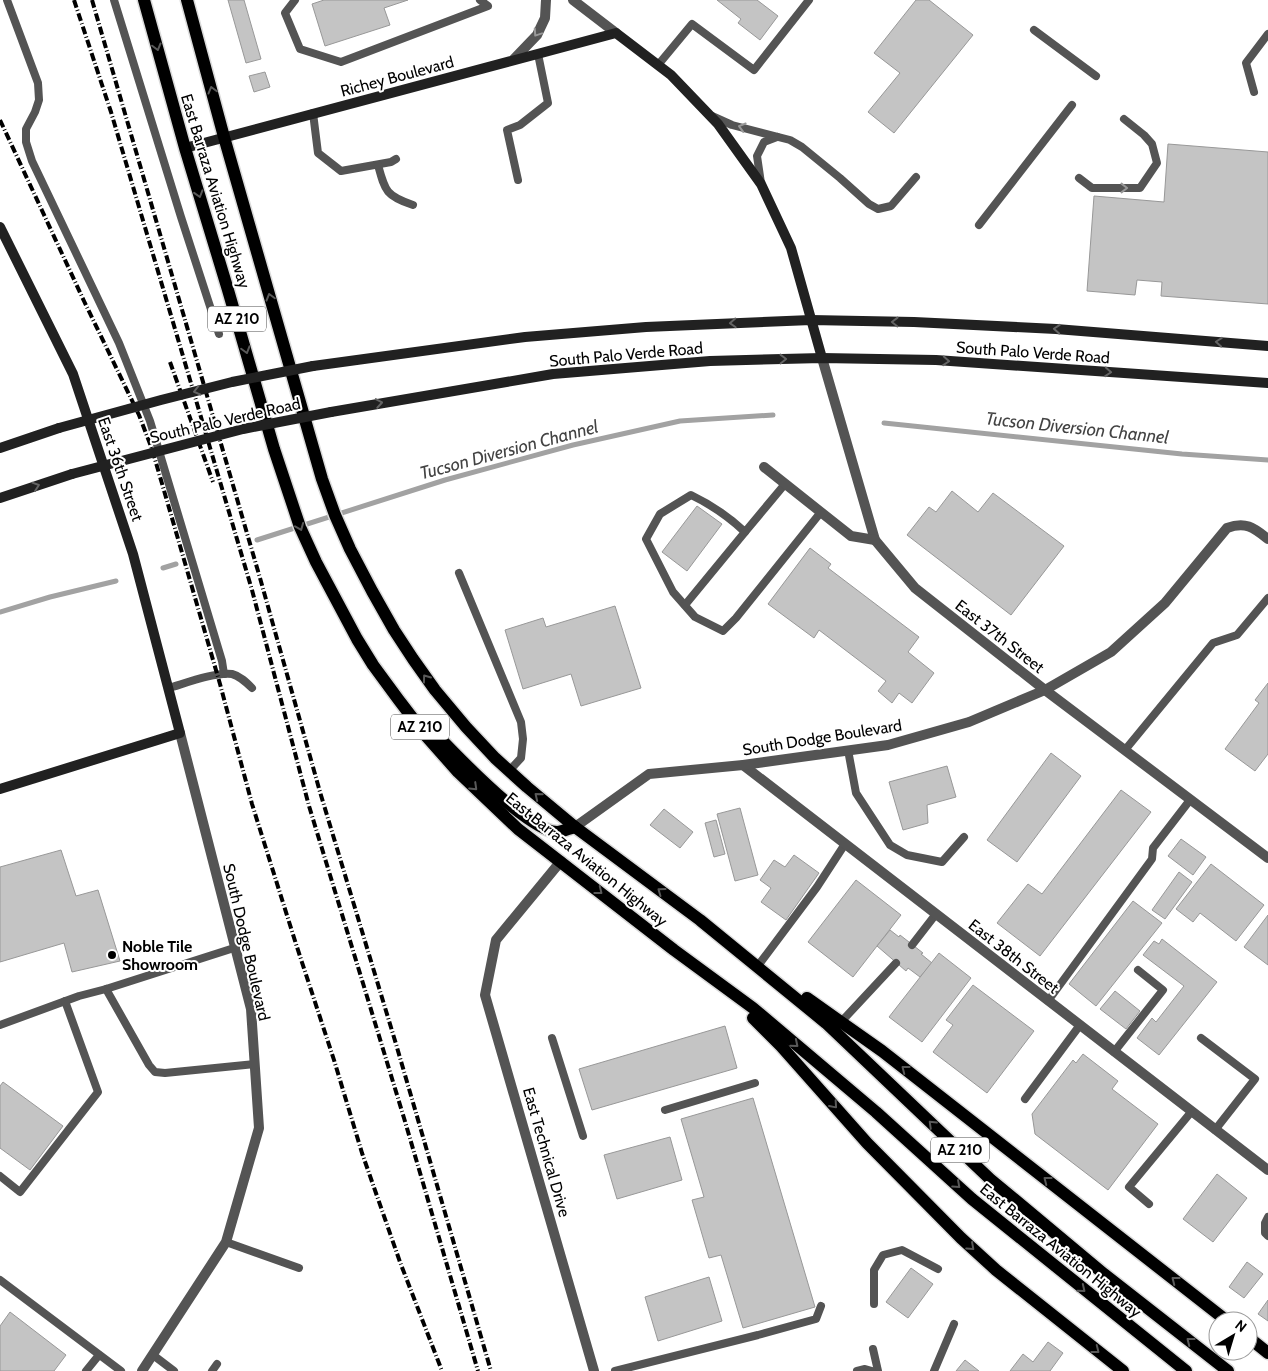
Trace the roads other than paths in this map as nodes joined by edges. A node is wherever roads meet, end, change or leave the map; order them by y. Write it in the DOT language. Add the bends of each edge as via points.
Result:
graph roads {
  1 [pos="7,0"];
  2 [pos="114,0"];
  3 [pos="144,0"];
  4 [pos="187,0"];
  5 [pos="295,0"];
  6 [pos="480,0"];
  7 [pos="546,0"];
  8 [pos="573,0"];
  9 [pos="809,0"];
  10 [pos="1034,30"];
  11 [pos="616,33"];
  12 [pos="1268,34"];
  13 [pos="538,54"];
  14 [pos="513,60"];
  15 [pos="658,64"];
  16 [pos="1096,76"];
  17 [pos="1254,92"];
  18 [pos="1072,105"];
  19 [pos="313,113"];
  20 [pos="708,114"];
  21 [pos="1124,119"];
  22 [pos="777,137"];
  23 [pos="224,138"];
  24 [pos="185,148"];
  25 [pos="396,159"];
  26 [pos="378,165"];
  27 [pos="916,177"];
  28 [pos="1079,178"];
  29 [pos="518,180"];
  30 [pos="761,184"];
  31 [pos="413,204"];
  32 [pos="979,225"];
  33 [pos="0,227"];
  34 [pos="811,320"];
  35 [pos="219,334"];
  36 [pos="1268,346"];
  37 [pos="822,358"];
  38 [pos="1268,383"];
  39 [pos="0,448"];
  40 [pos="764,467"];
  41 [pos="785,484"];
  42 [pos="0,498"];
  43 [pos="821,512"];
  44 [pos="745,532"];
  45 [pos="1268,539"];
  46 [pos="875,540"];
  47 [pos="459,573"];
  48 [pos="333,596"];
  49 [pos="1268,598"];
  50 [pos="685,605"];
  51 [pos="224,674"];
  52 [pos="169,688"];
  53 [pos="252,688"];
  54 [pos="1045,690"];
  55 [pos="180,733"];
  56 [pos="848,750"];
  57 [pos="1125,750"];
  58 [pos="743,765"];
  59 [pos="509,770"];
  60 [pos="0,790"];
  61 [pos="1190,800"];
  62 [pos="575,827"];
  63 [pos="964,838"];
  64 [pos="845,844"];
  65 [pos="1267,857"];
  66 [pos="561,861"];
  67 [pos="936,914"];
  68 [pos="700,920"];
  69 [pos="912,944"];
  70 [pos="234,948"];
  71 [pos="674,950"];
  72 [pos="760,963"];
  73 [pos="896,963"];
  74 [pos="1138,970"];
  75 [pos="106,989"];
  76 [pos="65,1001"];
  77 [pos="1048,1001"];
  78 [pos="841,1022"];
  79 [pos="0,1025"];
  80 [pos="1080,1025"];
  81 [pos="552,1038"];
  82 [pos="1201,1038"];
  83 [pos="1114,1052"];
  84 [pos="255,1064"];
  85 [pos="755,1083"];
  86 [pos="1025,1099"];
  87 [pos="665,1110"];
  88 [pos="1192,1112"];
  89 [pos="1215,1130"];
  90 [pos="583,1136"];
  91 [pos="1268,1170"];
  92 [pos="0,1176"];
  93 [pos="1149,1204"];
  94 [pos="1268,1217"];
  95 [pos="1268,1236"];
  96 [pos="226,1242"];
  97 [pos="299,1268"];
  98 [pos="938,1269"];
  99 [pos="0,1280"];
  100 [pos="874,1304"];
  101 [pos="821,1306"];
  102 [pos="1214,1311"];
  103 [pos="954,1324"];
  104 [pos="1258,1345"];
  105 [pos="873,1349"];
  106 [pos="1268,1353"];
  107 [pos="99,1354"];
  108 [pos="153,1355"];
  109 [pos="218,1364"];
  110 [pos="86,1371"];
  111 [pos="121,1371"];
  112 [pos="142,1371"];
  113 [pos="174,1371"];
  114 [pos="212,1371"];
  115 [pos="594,1371"];
  116 [pos="615,1371"];
  117 [pos="857,1371"];
  118 [pos="872,1371"];
  119 [pos="878,1371"];
  120 [pos="934,1371"];
  121 [pos="1123,1371"];
  122 [pos="1186,1371"];
  123 [pos="1228,1371"];
  1 -- 51 [label="lane" via="38,83 39,100 26,129 32,161 119,343 150,421"];
  2 -- 35 [label="lane"];
  3 -- 24 [label="main road, East Barraza Aviation Highway / AZ 210, one-way"];
  23 -- 4 [label="main road, East Barraza Aviation Highway / AZ 210, one-way"];
  5 -- 6 [label="lane" via="286,14 300,50 341,62 488,6"];
  7 -- 14 [label="street, one-way" via="545,18 537,35"];
  8 -- 11 [label="street"];
  9 -- 15 [label="lane" via="754,70 692,24"];
  10 -- 16 [label="lane"];
  11 -- 13 [label="main road, Richey Boulevard"];
  11 -- 15 [label="main road"];
  12 -- 17 [label="lane" via="1246,63"];
  13 -- 14 [label="main road, Richey Boulevard"];
  13 -- 29 [label="lane" via="548,103 520,125 507,130"];
  14 -- 19 [label="main road, Richey Boulevard"];
  15 -- 20 [label="main road"];
  18 -- 32 [label="lane"];
  19 -- 23 [label="main road, Richey Boulevard"];
  19 -- 26 [label="lane" via="318,153 341,171"];
  22 -- 20 [label="lane, one-way" via="732,125"];
  20 -- 30 [label="main road"];
  28 -- 21 [label="lane, one-way" via="1092,188 1140,188 1157,163 1152,144"];
  22 -- 27 [label="lane" via="806,149 878,209 891,206"];
  22 -- 30 [label="lane" via="764,142 757,156"];
  23 -- 24 [label="main road, Richey Boulevard"];
  59 -- 23 [label="main road, East Barraza Aviation Highway / AZ 210, one-way" via="435,690 394,630 350,549 322,478"];
  24 -- 48 [label="main road, East Barraza Aviation Highway / AZ 210, one-way" via="287,490 300,527"];
  25 -- 26 [label="lane"];
  26 -- 31 [label="lane" via="384,188 397,199"];
  30 -- 34 [label="main road" via="791,248"];
  33 -- 52 [label="main road, East 36th Street" via="73,374 133,554"];
  36 -- 34 [label="main road, South Palo Verde Road, one-way" via="1056,329"];
  34 -- 37 [label="main road"];
  34 -- 39 [label="main road, South Palo Verde Road, one-way, bridge" via="646,327 525,337 313,366 161,400"];
  37 -- 38 [label="main road, South Palo Verde Road, one-way" via="936,360"];
  42 -- 37 [label="main road, South Palo Verde Road, one-way, bridge" via="72,474 243,429 553,374 710,361"];
  37 -- 46 [label="street, East 37th Street"];
  40 -- 41 [label="street"];
  41 -- 43 [label="street"];
  41 -- 44 [label="lane"];
  43 -- 46 [label="street" via="851,536"];
  43 -- 50 [label="lane" via="723,631 695,617"];
  44 -- 50 [label="lane"];
  44 -- 50 [label="lane" via="710,504 691,495 660,514 646,539 673,592"];
  45 -- 54 [label="street, South Dodge Boulevard" via="1246,525 1228,528 1165,603 1111,652"];
  46 -- 54 [label="street, East 37th Street" via="915,588"];
  47 -- 59 [label="lane" via="521,722 522,758"];
  48 -- 62 [label="main road" via="400,693 458,757 528,819 557,832"];
  48 -- 66 [label="main road, East Barraza Aviation Highway / AZ 210, one-way" via="373,666 427,737 494,807"];
  49 -- 57 [label="lane" via="1237,635 1213,643"];
  51 -- 52 [label="lane"];
  51 -- 53 [label="lane" via="233,674"];
  52 -- 55 [label="main road, East 36th Street"];
  54 -- 56 [label="street, South Dodge Boulevard" via="969,722 888,744"];
  54 -- 57 [label="street, East 37th Street"];
  55 -- 60 [label="main road"];
  55 -- 70 [label="street, South Dodge Boulevard"];
  56 -- 58 [label="street, South Dodge Boulevard"];
  56 -- 63 [label="lane" via="856,793 890,845 907,854 942,862"];
  57 -- 61 [label="street, East 37th Street"];
  58 -- 62 [label="street, South Dodge Boulevard" via="649,774"];
  58 -- 64 [label="street, East 38th Street"];
  62 -- 59 [label="main road, East Barraza Aviation Highway / AZ 210, one-way"];
  61 -- 65 [label="street, East 37th Street"];
  61 -- 77 [label="lane" via="1153,848 1152,859"];
  68 -- 62 [label="main road, East Barraza Aviation Highway / AZ 210, one-way"];
  64 -- 67 [label="street, East 38th Street"];
  64 -- 72 [label="lane"];
  66 -- 71 [label="main road, East Barraza Aviation Highway / AZ 210, one-way"];
  66 -- 115 [label="street, East Technical Drive" via="496,940 485,995"];
  67 -- 69 [label="lane"];
  67 -- 77 [label="street, East 38th Street"];
  68 -- 72 [label="main road"];
  123 -- 68 [label="main road, East Barraza Aviation Highway / AZ 210, one-way" via="990,1179 826,1023"];
  70 -- 75 [label="lane"];
  70 -- 84 [label="street, South Dodge Boulevard" via="251,1009"];
  71 -- 121 [label="main road, one-way" via="736,1002 781,1046 867,1143 961,1238"];
  71 -- 122 [label="main road, East Barraza Aviation Highway / AZ 210, one-way" via="752,1008 876,1112 972,1199"];
  72 -- 78 [label="main road"];
  73 -- 78 [label="lane"];
  74 -- 83 [label="lane" via="1162,990"];
  75 -- 76 [label="lane"];
  75 -- 84 [label="lane" via="155,1072 165,1074"];
  76 -- 79 [label="lane"];
  76 -- 92 [label="lane" via="98,1092 20,1192"];
  77 -- 80 [label="street, East 38th Street"];
  102 -- 78 [label="main road, one-way"];
  80 -- 83 [label="street, East 38th Street"];
  80 -- 86 [label="lane"];
  81 -- 90 [label="lane"];
  82 -- 89 [label="lane" via="1254,1079"];
  83 -- 88 [label="street, East 38th Street"];
  84 -- 96 [label="street, South Dodge Boulevard" via="259,1128"];
  85 -- 87 [label="lane"];
  88 -- 89 [label="street, East 38th Street"];
  88 -- 93 [label="lane" via="1129,1187"];
  89 -- 91 [label="street, East 38th Street"];
  94 -- 95 [label="lane" via="1264,1224 1264,1233"];
  96 -- 97 [label="lane"];
  96 -- 108 [label="street, South Dodge Boulevard"];
  98 -- 100 [label="lane" via="902,1250 883,1255 874,1270"];
  99 -- 107 [label="lane"];
  101 -- 116 [label="lane" via="816,1319"];
  103 -- 120 [label="lane"];
  104 -- 106 [label="main road"];
  105 -- 119 [label="lane"];
  107 -- 110 [label="lane"];
  107 -- 111 [label="lane"];
  108 -- 112 [label="street, South Dodge Boulevard"];
  108 -- 113 [label="lane"];
  109 -- 114 [label="lane"];
  117 -- 118 [label="lane"];
}
